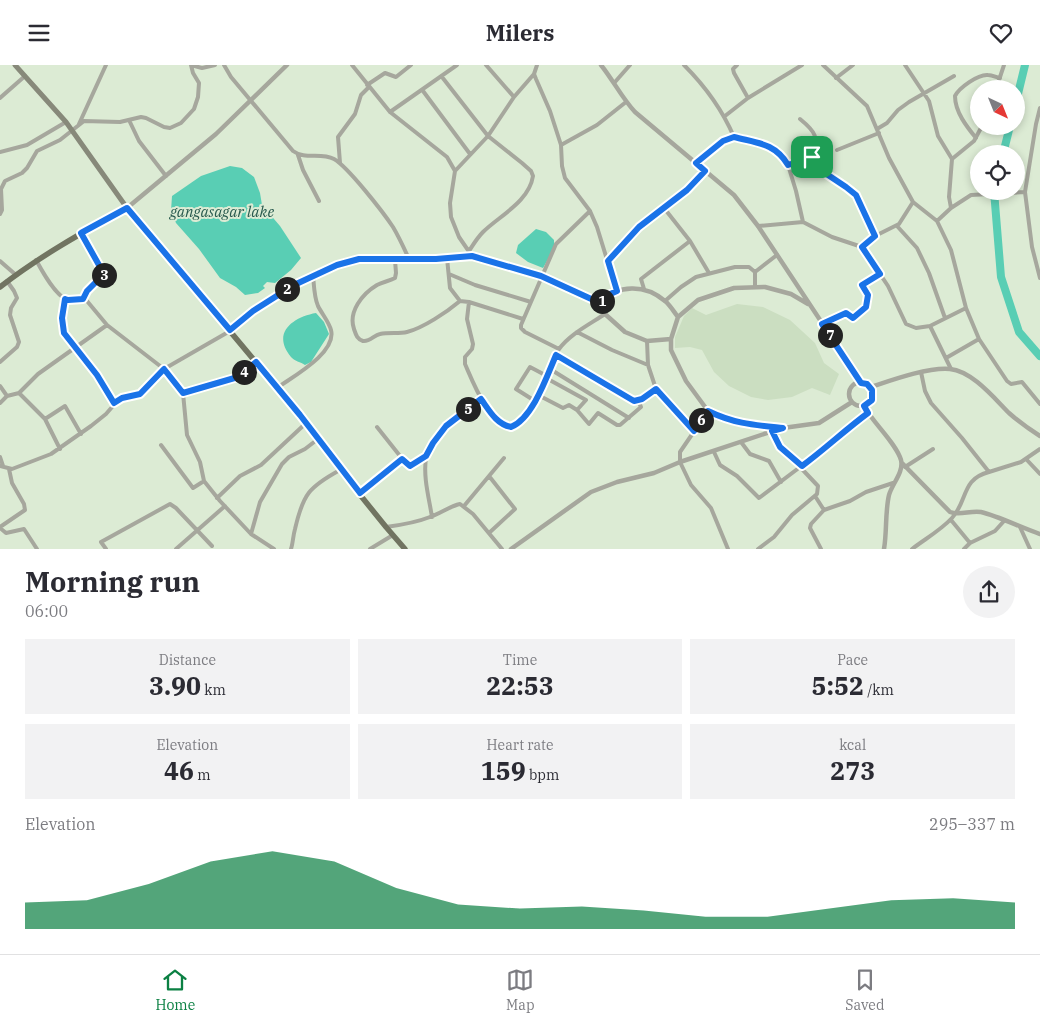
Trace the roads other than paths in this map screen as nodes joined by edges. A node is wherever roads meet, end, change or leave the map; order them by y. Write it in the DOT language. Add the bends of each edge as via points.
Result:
graph roads {
  1 [pos="16,65"];
  2 [pos="106,65"];
  3 [pos="215,65"];
  4 [pos="224,65"];
  5 [pos="287,65"];
  6 [pos="352,65"];
  7 [pos="411,65"];
  8 [pos="486,65"];
  9 [pos="537,65"];
  10 [pos="601,65"];
  11 [pos="630,65"];
  12 [pos="684,65"];
  13 [pos="737,65"];
  14 [pos="802,65"];
  15 [pos="823,65"];
  16 [pos="852,65"];
  17 [pos="1004,65"];
  18 [pos="454,66"];
  19 [pos="907,66"];
  20 [pos="534,74"];
  21 [pos="25,76"];
  22 [pos="954,76"];
  23 [pos="442,77"];
  24 [pos="836,78"];
  25 [pos="1000,78"];
  26 [pos="615,82"];
  27 [pos="368,86"];
  28 [pos="422,91"];
  29 [pos="924,92"];
  30 [pos="514,97"];
  31 [pos="0,98"];
  32 [pos="748,98"];
  33 [pos="250,101"];
  34 [pos="626,102"];
  35 [pos="1040,108"];
  36 [pos="390,112"];
  37 [pos="725,117"];
  38 [pos="800,119"];
  39 [pos="129,120"];
  40 [pos="66,122"];
  41 [pos="1038,124"];
  42 [pos="79,125"];
  43 [pos="878,131"];
  44 [pos="72,132"];
  45 [pos="978,135"];
  46 [pos="488,136"];
  47 [pos="734,137"];
  48 [pos="976,138"];
  49 [pos="561,145"];
  50 [pos="838,150"];
  51 [pos="0,152"];
  52 [pos="470,154"];
  53 [pos="298,155"];
  54 [pos="812,157"];
  55 [pos="952,159"];
  56 [pos="340,163"];
  57 [pos="696,163"];
  58 [pos="788,165"];
  59 [pos="455,171"];
  60 [pos="705,171"];
  61 [pos="166,176"];
  62 [pos="1025,192"];
  63 [pos="970,196"];
  64 [pos="319,201"];
  65 [pos="913,201"];
  66 [pos="127,208"];
  67 [pos="664,208"];
  68 [pos="951,208"];
  69 [pos="590,211"];
  70 [pos="0,214"];
  71 [pos="803,221"];
  72 [pos="937,221"];
  73 [pos="758,226"];
  74 [pos="897,226"];
  75 [pos="81,233"];
  76 [pos="875,236"];
  77 [pos="690,241"];
  78 [pos="862,247"];
  79 [pos="470,254"];
  80 [pos="777,255"];
  81 [pos="447,258"];
  82 [pos="409,259"];
  83 [pos="36,260"];
  84 [pos="395,260"];
  85 [pos="0,261"];
  86 [pos="608,261"];
  87 [pos="755,272"];
  88 [pos="709,273"];
  89 [pos="449,274"];
  90 [pos="880,274"];
  91 [pos="16,275"];
  92 [pos="313,275"];
  93 [pos="541,276"];
  94 [pos="1040,278"];
  95 [pos="7,281"];
  96 [pos="0,287"];
  97 [pos="755,287"];
  98 [pos="644,289"];
  99 [pos="617,291"];
  100 [pos="65,299"];
  101 [pos="83,299"];
  102 [pos="460,301"];
  103 [pos="665,301"];
  104 [pos="468,302"];
  105 [pos="531,302"];
  106 [pos="600,303"];
  107 [pos="809,305"];
  108 [pos="966,308"];
  109 [pos="605,314"];
  110 [pos="678,317"];
  111 [pos="945,318"];
  112 [pos="523,319"];
  113 [pos="822,324"];
  114 [pos="107,325"];
  115 [pos="930,326"];
  116 [pos="230,330"];
  117 [pos="578,332"];
  118 [pos="671,339"];
  119 [pos="978,339"];
  120 [pos="647,341"];
  121 [pos="75,347"];
  122 [pos="559,349"];
  123 [pos="556,355"];
  124 [pos="946,358"];
  125 [pos="0,362"];
  126 [pos="256,362"];
  127 [pos="648,365"];
  128 [pos="164,369"];
  129 [pos="550,369"];
  130 [pos="951,369"];
  131 [pos="921,372"];
  132 [pos="547,377"];
  133 [pos="861,383"];
  134 [pos="0,386"];
  135 [pos="277,387"];
  136 [pos="871,387"];
  137 [pos="656,389"];
  138 [pos="20,393"];
  139 [pos="183,393"];
  140 [pos="538,395"];
  141 [pos="7,396"];
  142 [pos="481,399"];
  143 [pos="638,400"];
  144 [pos="534,401"];
  145 [pos="852,402"];
  146 [pos="0,403"];
  147 [pos="114,403"];
  148 [pos="1040,404"];
  149 [pos="864,406"];
  150 [pos="576,410"];
  151 [pos="708,411"];
  152 [pos="868,413"];
  153 [pos="629,418"];
  154 [pos="45,419"];
  155 [pos="305,424"];
  156 [pos="377,427"];
  157 [pos="783,428"];
  158 [pos="694,431"];
  159 [pos="772,431"];
  160 [pos="81,434"];
  161 [pos="1040,436"];
  162 [pos="318,439"];
  163 [pos="741,442"];
  164 [pos="161,445"];
  165 [pos="60,449"];
  166 [pos="933,449"];
  167 [pos="1040,449"];
  168 [pos="714,452"];
  169 [pos="426,456"];
  170 [pos="0,457"];
  171 [pos="504,458"];
  172 [pos="402,459"];
  173 [pos="1026,459"];
  174 [pos="680,462"];
  175 [pos="902,463"];
  176 [pos="2,466"];
  177 [pos="801,466"];
  178 [pos="905,467"];
  179 [pos="9,469"];
  180 [pos="340,470"];
  181 [pos="990,472"];
  182 [pos="1040,474"];
  183 [pos="489,476"];
  184 [pos="204,481"];
  185 [pos="780,482"];
  186 [pos="893,483"];
  187 [pos="360,493"];
  188 [pos="815,496"];
  189 [pos="217,498"];
  190 [pos="225,506"];
  191 [pos="464,506"];
  192 [pos="824,510"];
  193 [pos="957,513"];
  194 [pos="432,517"];
  195 [pos="951,520"];
  196 [pos="1004,521"];
  197 [pos="386,527"];
  198 [pos="1020,527"];
  199 [pos="0,528"];
  200 [pos="197,530"];
  201 [pos="251,533"];
  202 [pos="489,533"];
  203 [pos="1040,534"];
  204 [pos="393,535"];
  205 [pos="970,543"];
  206 [pos="212,546"];
  207 [pos="37,549"];
  208 [pos="106,549"];
  209 [pos="176,549"];
  210 [pos="274,549"];
  211 [pos="291,549"];
  212 [pos="370,549"];
  213 [pos="406,549"];
  214 [pos="502,549"];
  215 [pos="510,549"];
  216 [pos="728,549"];
  217 [pos="758,549"];
  218 [pos="821,549"];
  219 [pos="884,549"];
  220 [pos="912,549"];
  221 [pos="964,549"];
  222 [pos="1030,549"];
  1 -- 21 [label="main road"];
  2 -- 42 [label="street"];
  3 -- 39 [label="street" via="202,68 191,65 199,83 198,97 194,109 181,123 164,127 146,118"];
  4 -- 33 [label="street"];
  5 -- 33 [label="street"];
  6 -- 27 [label="street"];
  7 -- 27 [label="street" via="396,77 384,73"];
  8 -- 30 [label="street"];
  9 -- 20 [label="street"];
  10 -- 26 [label="street"];
  11 -- 26 [label="street"];
  12 -- 37 [label="street" via="703,84"];
  13 -- 32 [label="street" via="734,73"];
  14 -- 32 [label="street"];
  15 -- 24 [label="street"];
  16 -- 24 [label="street"];
  17 -- 25 [label="street"];
  18 -- 23 [label="street"];
  19 -- 29 [label="street"];
  20 -- 30 [label="street"];
  20 -- 49 [label="street"];
  21 -- 31 [label="street"];
  21 -- 40 [label="main road"];
  22 -- 29 [label="street"];
  23 -- 28 [label="street"];
  23 -- 46 [label="street"];
  24 -- 43 [label="street" via="867,106"];
  25 -- 48 [label="street" via="982,76 964,86 955,96 966,125"];
  26 -- 34 [label="street"];
  27 -- 36 [label="street"];
  27 -- 56 [label="street" via="361,95 355,114 338,137"];
  28 -- 36 [label="street"];
  28 -- 52 [label="street"];
  29 -- 43 [label="street" via="898,110"];
  29 -- 55 [label="street" via="931,105 938,136"];
  30 -- 46 [label="street"];
  32 -- 37 [label="street"];
  33 -- 53 [label="street"];
  33 -- 61 [label="street" via="216,135"];
  34 -- 49 [label="street" via="606,119"];
  34 -- 57 [label="street"];
  35 -- 41 [label="street"];
  36 -- 59 [label="street" via="447,157"];
  37 -- 47 [label="street"];
  38 -- 54 [label="street" via="817,140"];
  39 -- 42 [label="street" via="87,120"];
  39 -- 61 [label="street" via="139,141"];
  40 -- 44 [label="main road"];
  40 -- 51 [label="street" via="27,145"];
  41 -- 62 [label="street"];
  42 -- 44 [label="street"];
  43 -- 50 [label="street"];
  43 -- 65 [label="street" via="889,159"];
  44 -- 66 [label="main road"];
  44 -- 70 [label="street" via="36,151 28,168 5,181 1,189"];
  45 -- 48 [label="street"];
  46 -- 52 [label="street"];
  46 -- 79 [label="street" via="528,169 533,180 513,208 483,232"];
  47 -- 57 [label="street" via="723,141"];
  47 -- 58 [label="street" via="777,151"];
  48 -- 55 [label="street"];
  49 -- 69 [label="street" via="564,178"];
  52 -- 59 [label="street"];
  53 -- 56 [label="street" via="324,156"];
  53 -- 64 [label="street"];
  54 -- 58 [label="street"];
  54 -- 76 [label="street" via="825,173 856,195"];
  55 -- 68 [label="street"];
  56 -- 82 [label="street" via="394,228"];
  57 -- 60 [label="street"];
  58 -- 71 [label="street"];
  59 -- 79 [label="street" via="450,217"];
  60 -- 67 [label="street"];
  60 -- 73 [label="street" via="734,195"];
  61 -- 66 [label="street"];
  62 -- 94 [label="street" via="1032,247"];
  63 -- 68 [label="street"];
  65 -- 72 [label="street"];
  65 -- 74 [label="street"];
  66 -- 75 [label="main road"];
  66 -- 116 [label="main road"];
  67 -- 77 [label="street"];
  67 -- 86 [label="street" via="626,239"];
  68 -- 72 [label="street"];
  69 -- 86 [label="street"];
  69 -- 93 [label="street" via="558,241"];
  71 -- 73 [label="street"];
  71 -- 78 [label="street" via="832,237"];
  72 -- 108 [label="street" via="951,250"];
  73 -- 80 [label="street"];
  74 -- 76 [label="street"];
  74 -- 111 [label="street" via="917,248"];
  75 -- 83 [label="main road"];
  75 -- 101 [label="street" via="104,274"];
  76 -- 78 [label="street"];
  77 -- 88 [label="street"];
  77 -- 98 [label="street" via="641,279"];
  78 -- 90 [label="street"];
  79 -- 81 [label="street"];
  79 -- 93 [label="street"];
  80 -- 87 [label="street"];
  80 -- 107 [label="street"];
  81 -- 82 [label="street"];
  81 -- 89 [label="street"];
  82 -- 84 [label="street"];
  83 -- 91 [label="main road"];
  83 -- 100 [label="street" via="58,294"];
  84 -- 92 [label="street" via="359,259"];
  84 -- 102 [label="street" via="395,279 370,290 356,308 352,322 359,339 368,341 381,334 414,330"];
  85 -- 91 [label="street"];
  86 -- 99 [label="street"];
  87 -- 88 [label="street" via="749,267 735,267"];
  87 -- 97 [label="street"];
  88 -- 103 [label="street" via="696,277"];
  89 -- 102 [label="street" via="450,288"];
  89 -- 105 [label="street"];
  90 -- 113 [label="street" via="862,285 868,295 866,307 853,318 846,313"];
  90 -- 115 [label="street" via="906,324 916,328"];
  91 -- 95 [label="main road"];
  92 -- 116 [label="street" via="253,311"];
  92 -- 135 [label="street" via="318,307 331,330 330,341 327,349 312,364"];
  93 -- 105 [label="street"];
  93 -- 106 [label="street"];
  95 -- 96 [label="main road"];
  95 -- 125 [label="street" via="16,295 10,315 19,343"];
  97 -- 107 [label="street" via="791,294"];
  97 -- 110 [label="street" via="734,288 698,300"];
  98 -- 99 [label="street"];
  98 -- 103 [label="street"];
  99 -- 106 [label="street"];
  100 -- 101 [label="street"];
  100 -- 121 [label="street" via="63,328"];
  101 -- 114 [label="street"];
  102 -- 104 [label="street"];
  103 -- 110 [label="street"];
  104 -- 112 [label="street"];
  104 -- 142 [label="street" via="467,319 473,344 465,357 465,364"];
  105 -- 112 [label="street"];
  106 -- 109 [label="street"];
  107 -- 113 [label="street"];
  108 -- 111 [label="street"];
  108 -- 119 [label="street"];
  109 -- 117 [label="street"];
  109 -- 120 [label="street" via="625,333"];
  110 -- 118 [label="street"];
  111 -- 115 [label="street"];
  112 -- 122 [label="street" via="522,330"];
  113 -- 133 [label="street"];
  114 -- 121 [label="street"];
  114 -- 128 [label="street"];
  115 -- 124 [label="street"];
  116 -- 126 [label="main road"];
  116 -- 128 [label="street"];
  117 -- 122 [label="street"];
  117 -- 127 [label="street"];
  118 -- 120 [label="street"];
  118 -- 151 [label="street" via="671,350 686,381"];
  119 -- 124 [label="street"];
  119 -- 148 [label="street" via="1009,383 1022,383"];
  120 -- 127 [label="street"];
  121 -- 138 [label="street"];
  121 -- 147 [label="street"];
  122 -- 123 [label="street"];
  123 -- 129 [label="street"];
  123 -- 143 [label="street" via="630,399"];
  124 -- 130 [label="street"];
  126 -- 135 [label="main road"];
  126 -- 139 [label="street" via="238,377"];
  127 -- 137 [label="street"];
  128 -- 139 [label="street"];
  128 -- 147 [label="street" via="140,394"];
  129 -- 132 [label="street"];
  129 -- 153 [label="street"];
  130 -- 131 [label="street"];
  130 -- 161 [label="street" via="970,377"];
  131 -- 136 [label="street"];
  131 -- 181 [label="street" via="931,403"];
  132 -- 140 [label="street"];
  132 -- 144 [label="street" via="530,367 516,389"];
  132 -- 150 [label="street" via="586,400"];
  133 -- 136 [label="street"];
  133 -- 145 [label="street" via="850,390"];
  134 -- 141 [label="street"];
  135 -- 155 [label="main road"];
  136 -- 149 [label="street" via="873,397"];
  137 -- 143 [label="street"];
  137 -- 158 [label="street"];
  138 -- 141 [label="street"];
  138 -- 154 [label="street"];
  139 -- 184 [label="street" via="186,435 200,462"];
  140 -- 144 [label="street"];
  140 -- 150 [label="street" via="562,408 569,405"];
  141 -- 146 [label="street"];
  142 -- 144 [label="street" via="496,419 511,427 521,421"];
  142 -- 169 [label="street" via="446,426"];
  143 -- 153 [label="street" via="641,407"];
  145 -- 149 [label="street"];
  145 -- 157 [label="street" via="819,423"];
  147 -- 160 [label="street" via="106,414"];
  149 -- 152 [label="street"];
  150 -- 153 [label="street" via="589,424 598,413 617,425"];
  151 -- 157 [label="street" via="728,420"];
  151 -- 158 [label="street"];
  152 -- 175 [label="street" via="897,451"];
  152 -- 177 [label="street"];
  154 -- 160 [label="street" via="65,406"];
  154 -- 165 [label="street"];
  155 -- 162 [label="main road"];
  155 -- 189 [label="street" via="261,465 240,476"];
  156 -- 172 [label="street"];
  157 -- 159 [label="street"];
  158 -- 174 [label="street" via="680,452"];
  159 -- 163 [label="street"];
  159 -- 177 [label="street" via="780,447"];
  160 -- 165 [label="street"];
  162 -- 180 [label="main road"];
  162 -- 201 [label="street" via="282,464 260,503"];
  163 -- 168 [label="street"];
  163 -- 185 [label="street" via="750,454 769,461"];
  164 -- 184 [label="street" via="193,488"];
  165 -- 179 [label="street"];
  166 -- 178 [label="street"];
  167 -- 173 [label="street"];
  168 -- 174 [label="street"];
  168 -- 185 [label="street" via="720,465 737,476 757,498"];
  169 -- 172 [label="street" via="410,466"];
  169 -- 194 [label="street"];
  170 -- 176 [label="street"];
  171 -- 183 [label="street"];
  172 -- 187 [label="street"];
  173 -- 181 [label="street"];
  173 -- 182 [label="street"];
  174 -- 215 [label="street" via="591,492"];
  174 -- 216 [label="street" via="692,485 711,508"];
  175 -- 178 [label="street"];
  175 -- 186 [label="street"];
  176 -- 179 [label="street"];
  177 -- 185 [label="street"];
  177 -- 188 [label="street" via="818,485 819,491"];
  178 -- 193 [label="street" via="947,509"];
  179 -- 199 [label="street" via="25,510"];
  180 -- 187 [label="main road"];
  180 -- 211 [label="street" via="307,493"];
  181 -- 193 [label="street" via="971,482"];
  183 -- 191 [label="street"];
  183 -- 202 [label="street" via="516,509"];
  184 -- 189 [label="street"];
  186 -- 192 [label="street"];
  186 -- 219 [label="street" via="888,497"];
  187 -- 197 [label="main road"];
  188 -- 192 [label="street"];
  188 -- 217 [label="street"];
  189 -- 190 [label="street"];
  190 -- 200 [label="street"];
  190 -- 201 [label="street"];
  191 -- 194 [label="street" via="455,505"];
  191 -- 202 [label="street"];
  192 -- 218 [label="street" via="810,527"];
  193 -- 195 [label="street"];
  193 -- 196 [label="street" via="984,513"];
  194 -- 197 [label="street"];
  195 -- 205 [label="street"];
  195 -- 220 [label="street"];
  196 -- 198 [label="street"];
  196 -- 205 [label="street" via="988,535"];
  197 -- 204 [label="main road"];
  198 -- 203 [label="street"];
  198 -- 222 [label="street"];
  199 -- 207 [label="street" via="6,533 24,529"];
  200 -- 206 [label="street"];
  200 -- 208 [label="street" via="170,504 100,542"];
  200 -- 209 [label="street"];
  201 -- 210 [label="street"];
  202 -- 214 [label="street"];
  204 -- 212 [label="street"];
  204 -- 213 [label="main road"];
  205 -- 221 [label="street"];
}
